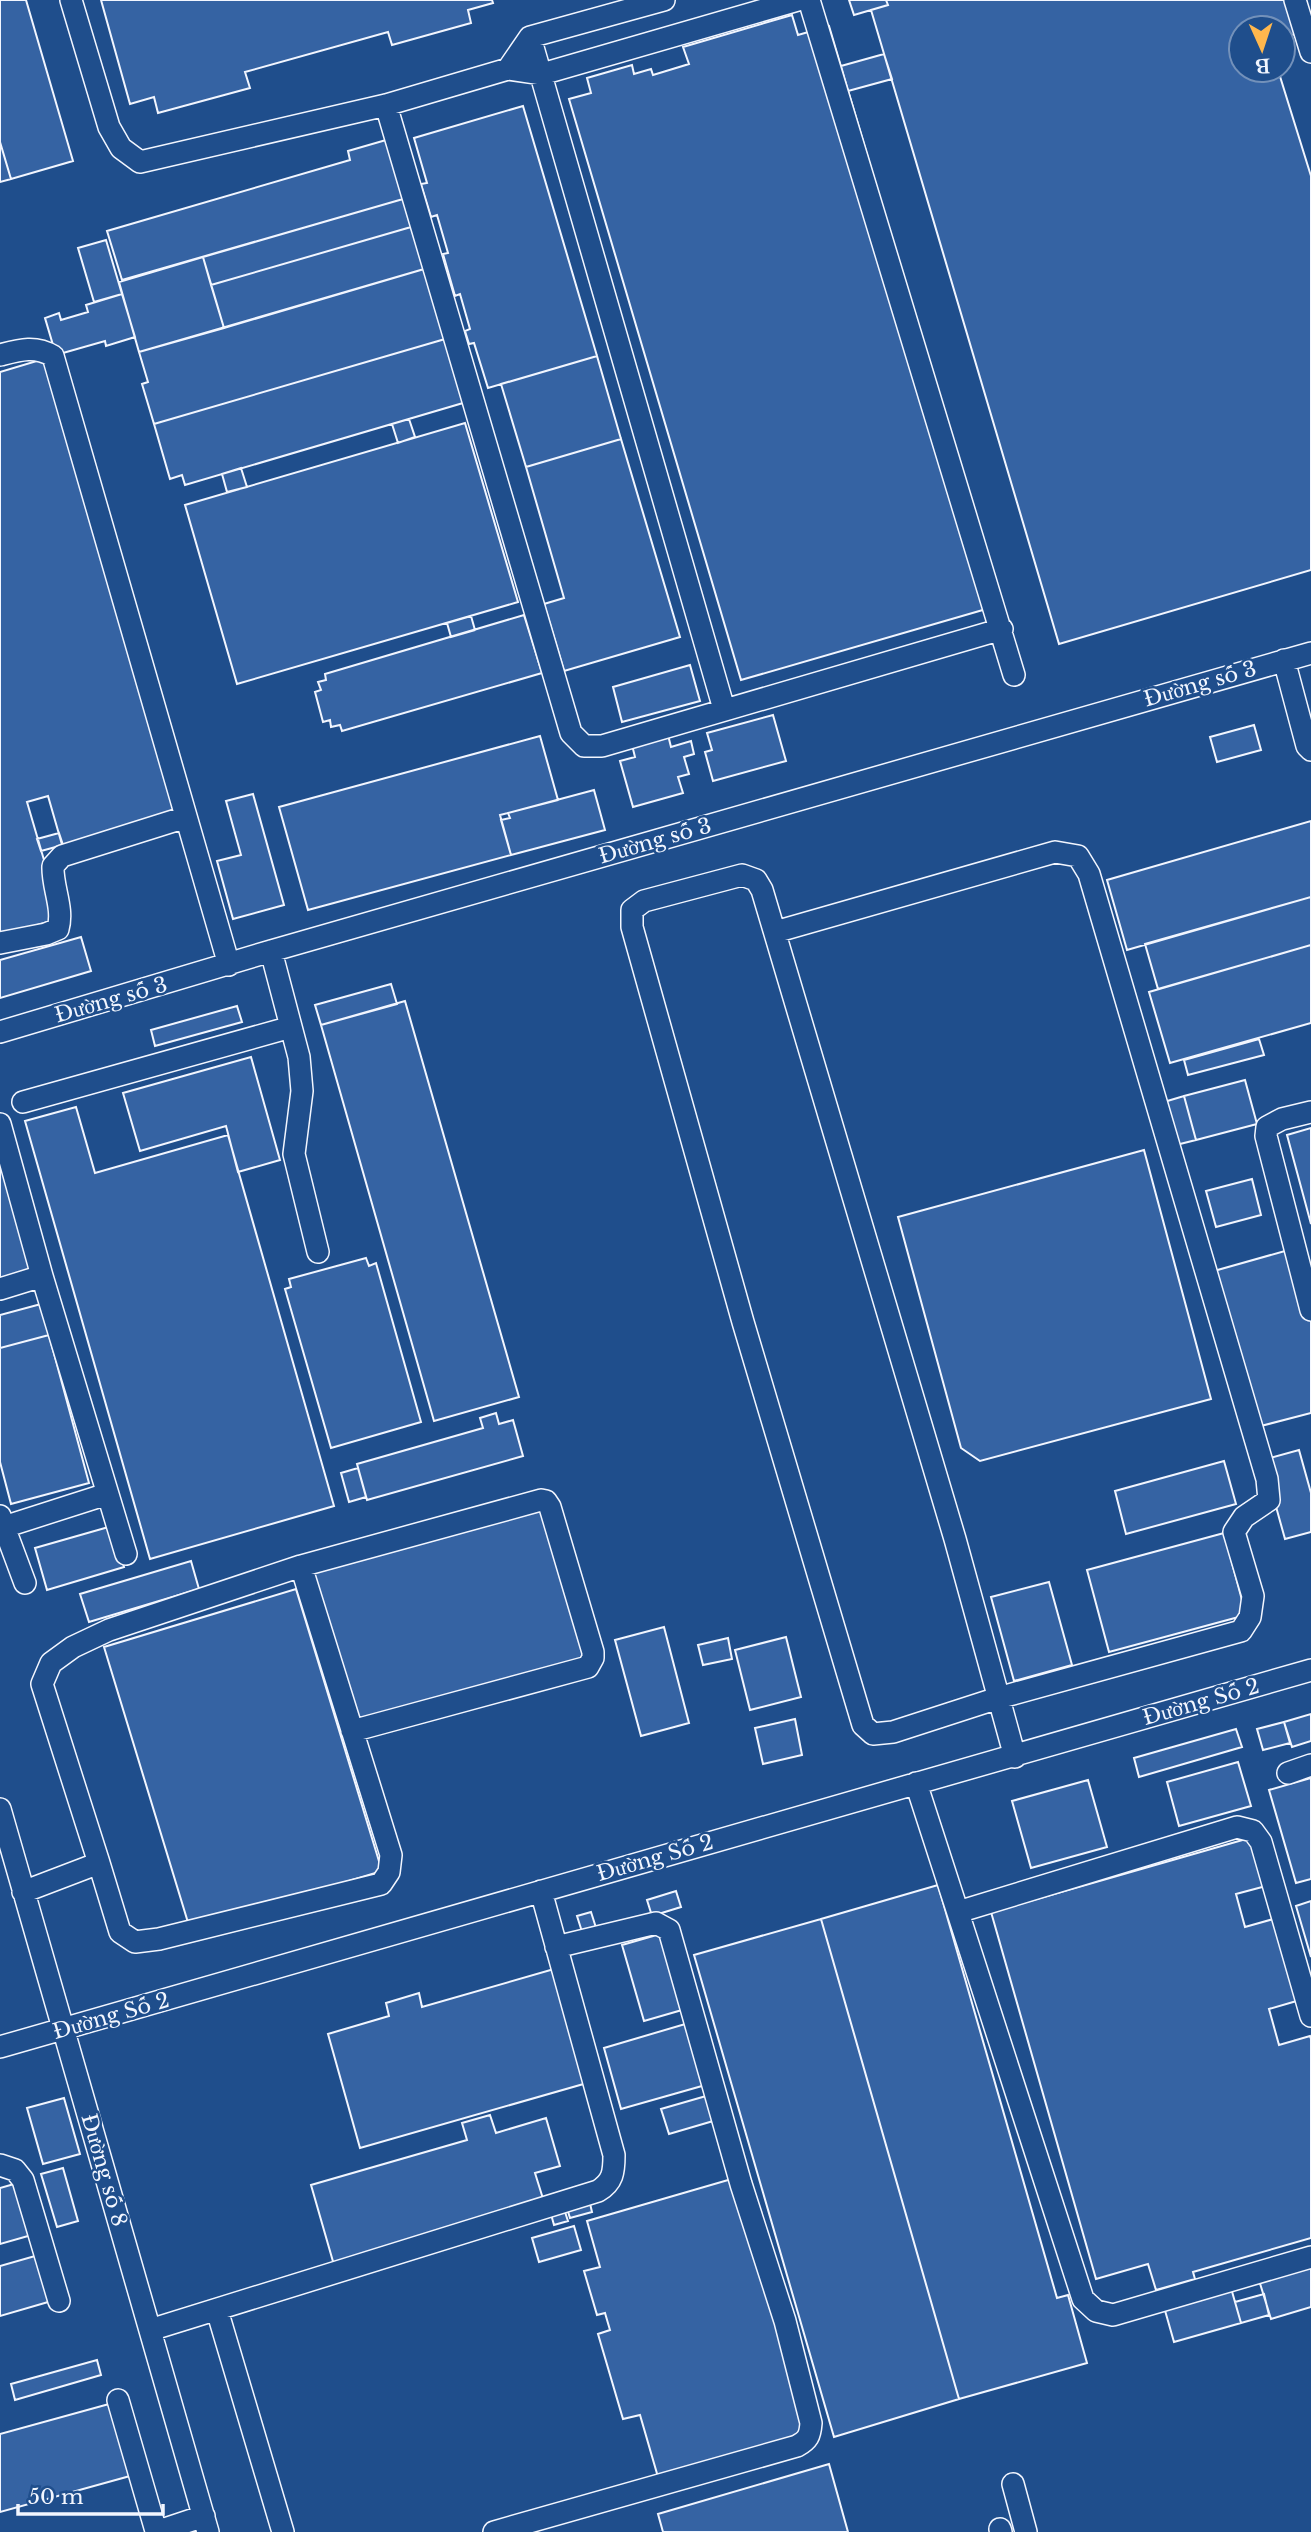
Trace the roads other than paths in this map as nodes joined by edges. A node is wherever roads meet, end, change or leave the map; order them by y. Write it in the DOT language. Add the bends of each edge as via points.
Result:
graph roads {
  1 [pos="71,0"];
  2 [pos="664,0"];
  3 [pos="798,0"];
  4 [pos="809,0"];
  5 [pos="1295,0"];
  6 [pos="530,37"];
  7 [pos="1311,52"];
  8 [pos="508,69"];
  9 [pos="542,74"];
  10 [pos="386,105"];
  11 [pos="0,355"];
  12 [pos="1002,629"];
  13 [pos="1311,653"];
  14 [pos="1284,660"];
  15 [pos="1014,674"];
  16 [pos="724,709"];
  17 [pos="1311,750"];
  18 [pos="186,817"];
  19 [pos="775,932"];
  20 [pos="0,943"];
  21 [pos="271,951"];
  22 [pos="229,965"];
  23 [pos="291,1027"];
  24 [pos="0,1032"];
  25 [pos="23,1102"];
  26 [pos="1311,1112"];
  27 [pos="0,1124"];
  28 [pos="318,1252"];
  29 [pos="42,1276"];
  30 [pos="0,1289"];
  31 [pos="1311,1310"];
  32 [pos="107,1494"];
  33 [pos="2,1521"];
  34 [pos="126,1554"];
  35 [pos="301,1566"];
  36 [pos="24,1583"];
  37 [pos="1311,1670"];
  38 [pos="998,1698"];
  39 [pos="352,1731"];
  40 [pos="1015,1757"];
  41 [pos="1311,1765"];
  42 [pos="1289,1773"];
  43 [pos="916,1783"];
  44 [pos="0,1809"];
  45 [pos="99,1863"];
  46 [pos="541,1891"];
  47 [pos="23,1892"];
  48 [pos="958,1912"];
  49 [pos="556,1947"];
  50 [pos="1311,2016"];
  51 [pos="63,2029"];
  52 [pos="0,2047"];
  53 [pos="0,2165"];
  54 [pos="1311,2257"];
  55 [pos="59,2301"];
  56 [pos="217,2310"];
  57 [pos="150,2330"];
  58 [pos="118,2400"];
  59 [pos="1013,2484"];
  60 [pos="206,2524"];
  61 [pos="156,2531"];
  62 [pos="283,2532"];
  63 [pos="494,2532"];
  64 [pos="1026,2532"];
  1 -- 10 [label="street" via="109,127 121,148 140,162"];
  2 -- 6 [label="street"];
  3 -- 9 [label="street"];
  4 -- 12 [label="street"];
  5 -- 7 [label="street"];
  6 -- 8 [label="street"];
  6 -- 9 [label="street"];
  8 -- 9 [label="street"];
  8 -- 10 [label="street"];
  9 -- 16 [label="street"];
  10 -- 16 [label="street" via="571,733 584,746 602,746"];
  11 -- 18 [label="street" via="40,348 53,356"];
  12 -- 15 [label="street"];
  12 -- 16 [label="street"];
  13 -- 14 [label="street, Đường số 3"];
  14 -- 17 [label="street"];
  14 -- 21 [label="street, Đường số 3"];
  18 -- 20 [label="street" via="62,856 53,866 61,917 58,929"];
  18 -- 22 [label="street"];
  19 -- 38 [label="street"];
  19 -- 38 [label="street" via="762,890 756,880 742,875 644,901 632,910 632,927 743,1322 863,1725 873,1734 893,1732"];
  19 -- 38 [label="street" via="1055,852 1078,856 1089,874 1263,1466 1269,1500 1244,1517 1234,1531 1253,1596 1250,1617 1241,1631"];
  21 -- 22 [label="street, Đường số 3"];
  21 -- 23 [label="street"];
  22 -- 24 [label="street, Đường số 3"];
  23 -- 25 [label="street"];
  23 -- 28 [label="street" via="302,1091 294,1154"];
  26 -- 31 [label="street" via="1282,1119 1267,1127 1266,1136"];
  27 -- 29 [label="street"];
  29 -- 30 [label="street"];
  29 -- 32 [label="street"];
  32 -- 33 [label="street"];
  32 -- 34 [label="street"];
  33 -- 36 [label="street"];
  35 -- 39 [label="street"];
  35 -- 39 [label="street" via="541,1500 550,1507 593,1653 588,1667"];
  35 -- 45 [label="street" via="109,1630 51,1663 42,1684"];
  37 -- 40 [label="street, Đường Số 2"];
  38 -- 40 [label="street"];
  39 -- 45 [label="street" via="391,1855 389,1872 381,1884 135,1942 120,1932"];
  40 -- 43 [label="street, Đường Số 2"];
  41 -- 42 [label="street"];
  43 -- 46 [label="street, Đường Số 2"];
  43 -- 48 [label="street"];
  44 -- 47 [label="street, Đường số 8"];
  45 -- 47 [label="street"];
  46 -- 49 [label="street"];
  46 -- 51 [label="street, Đường Số 2"];
  47 -- 51 [label="street, Đường số 8"];
  48 -- 50 [label="street" via="1237,1827 1253,1831 1261,1842"];
  48 -- 54 [label="street" via="1083,2299 1096,2311 1113,2315"];
  49 -- 56 [label="street" via="614,2155 610,2184"];
  49 -- 63 [label="street" via="656,1923 669,1930 785,2321 811,2423 810,2435 797,2446"];
  51 -- 52 [label="street, Đường Số 2"];
  51 -- 57 [label="street, Đường số 8"];
  53 -- 55 [label="street" via="15,2170 23,2180"];
  56 -- 57 [label="street"];
  56 -- 62 [label="street"];
  57 -- 60 [label="street, Đường số 8"];
  58 -- 61 [label="street"];
  59 -- 64 [label="street"];
  60 -- 61 [label="street"];
}
